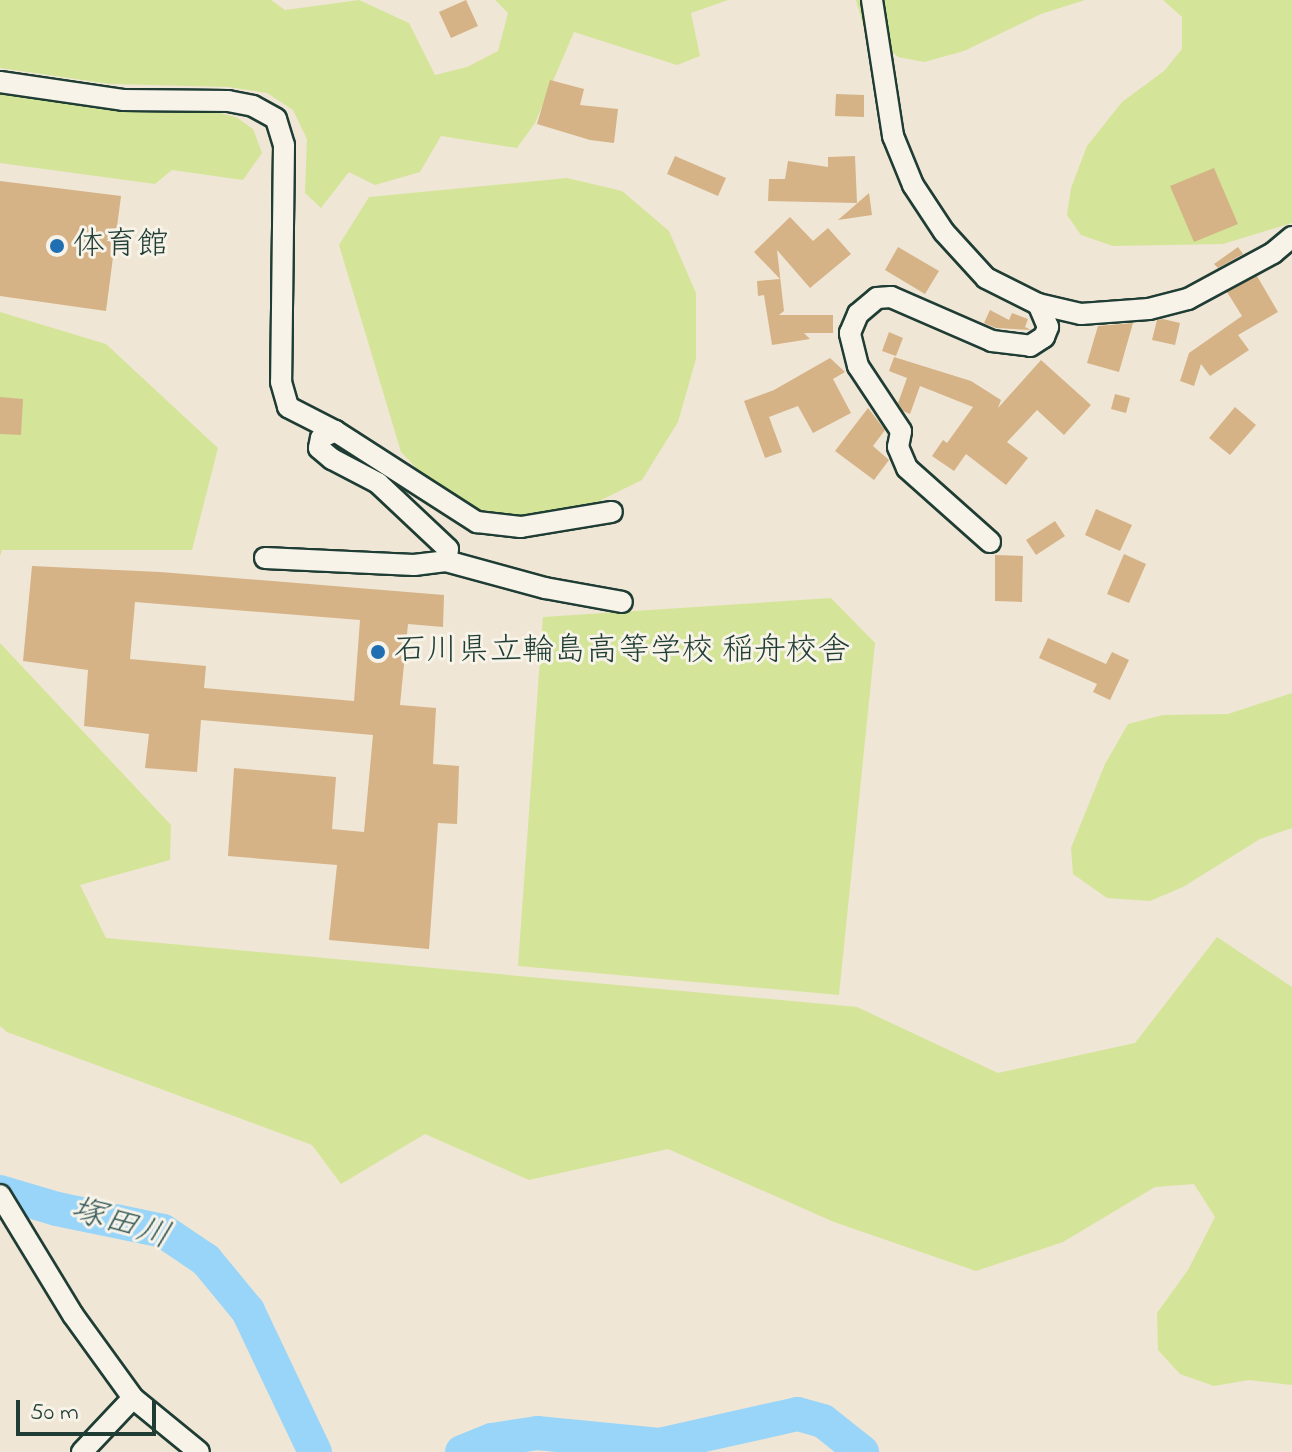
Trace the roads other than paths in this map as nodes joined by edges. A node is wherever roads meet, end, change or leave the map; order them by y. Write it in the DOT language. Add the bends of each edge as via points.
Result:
graph roads {
  1 [pos="872,0"];
  2 [pos="0,82"];
  3 [pos="1292,237"];
  4 [pos="1038,304"];
  5 [pos="335,431"];
  6 [pos="612,512"];
  7 [pos="990,542"];
  8 [pos="265,558"];
  9 [pos="446,561"];
  10 [pos="622,602"];
  11 [pos="0,1195"];
  12 [pos="133,1398"];
  13 [pos="82,1452"];
  14 [pos="199,1452"];
  1 -- 4 [label="street" via="893,136 913,185 944,232 986,278"];
  2 -- 5 [label="street" via="123,100 228,101 253,106 276,119 284,145 281,382 288,407"];
  3 -- 4 [label="street" via="1273,253 1188,299 1149,309 1081,314"];
  4 -- 7 [label="street" via="1048,327 1030,346 992,341 891,297 877,298 858,314 850,333 858,366 901,431 898,447 907,468"];
  5 -- 6 [label="street" via="477,522 521,527"];
  5 -- 9 [label="street" via="321,438 319,448 378,483 448,549"];
  8 -- 9 [label="street" via="414,565"];
  9 -- 10 [label="street"];
  11 -- 12 [label="street" via="73,1315"];
  12 -- 13 [label="street"];
  12 -- 14 [label="street"];
}
